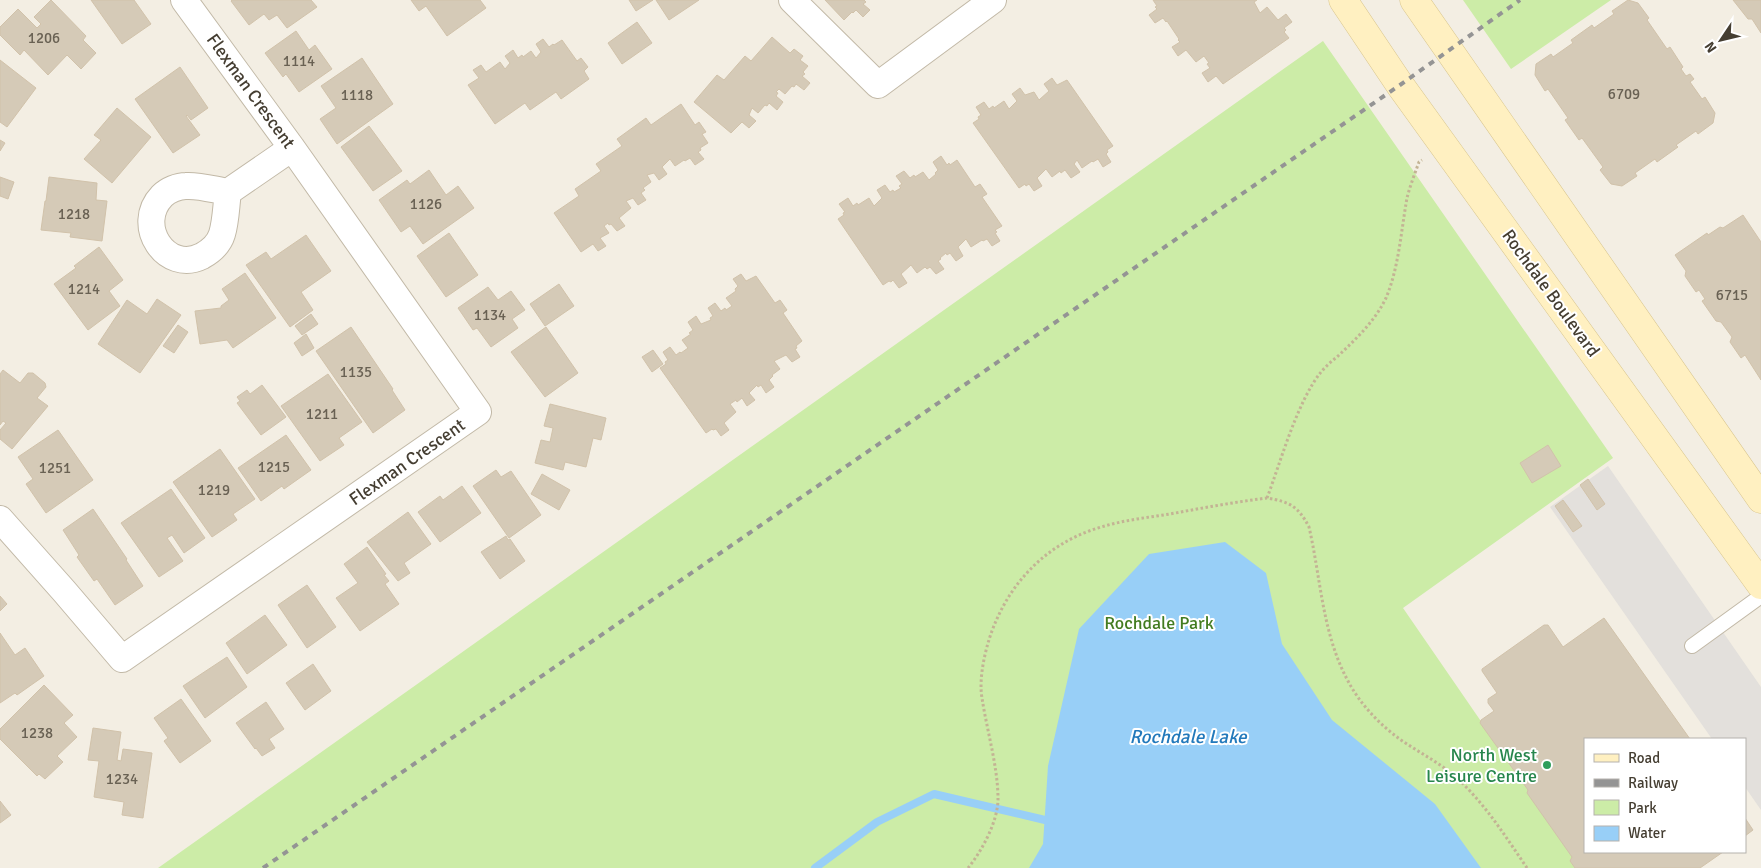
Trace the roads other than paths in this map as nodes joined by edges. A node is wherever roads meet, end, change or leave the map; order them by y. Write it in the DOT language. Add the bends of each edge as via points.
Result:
graph roads {
  1 [pos="184,0"];
  2 [pos="792,0"];
  3 [pos="993,0"];
  4 [pos="1343,0"];
  5 [pos="1414,0"];
  6 [pos="292,148"];
  7 [pos="228,192"];
  8 [pos="1761,499"];
  9 [pos="0,519"];
  10 [pos="1761,585"];
  11 [pos="1761,596"];
  12 [pos="1692,646"];
  1 -- 6 [label="street, Flexman Crescent"];
  2 -- 3 [label="street" via="878,85"];
  4 -- 10 [label="main road, Rochdale Boulevard"];
  5 -- 8 [label="main road"];
  6 -- 7 [label="street"];
  6 -- 9 [label="street, Flexman Crescent" via="478,412 122,659"];
  11 -- 12 [label="lane"];
}
